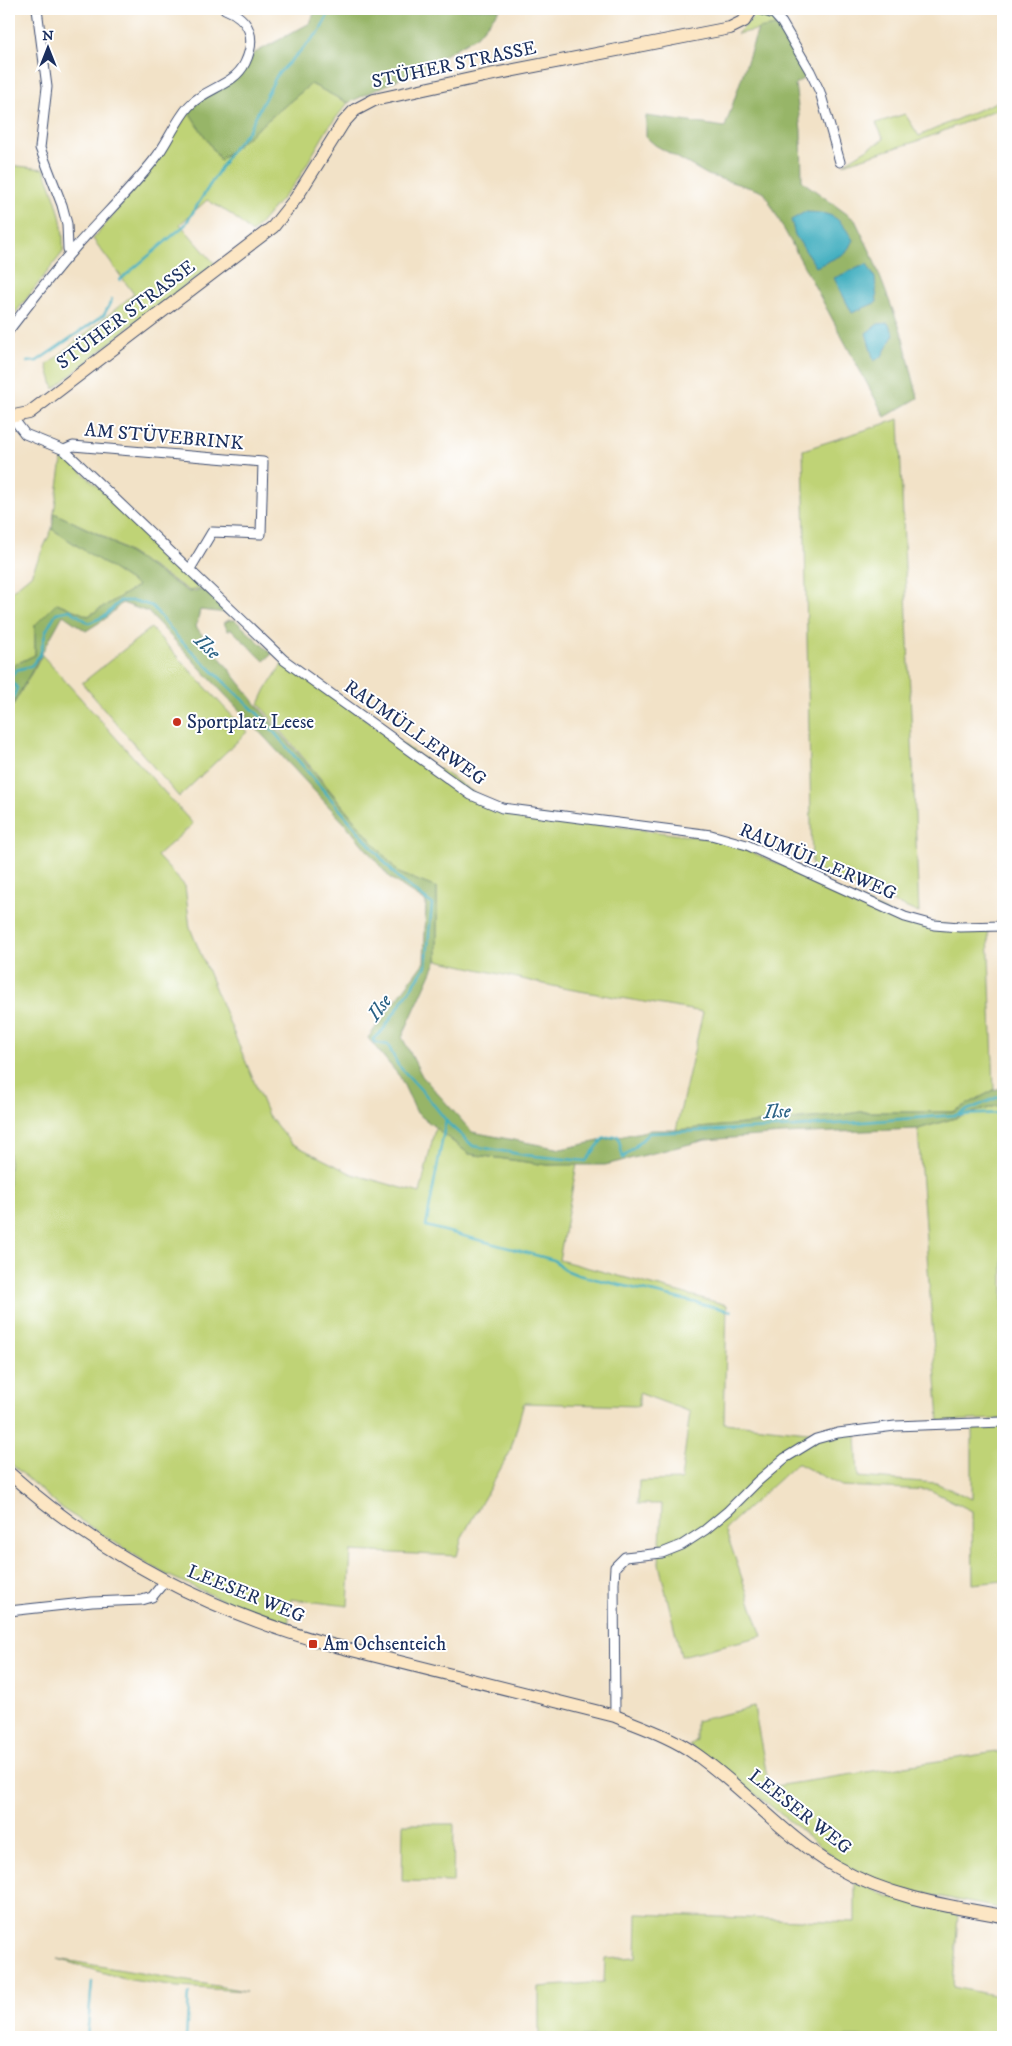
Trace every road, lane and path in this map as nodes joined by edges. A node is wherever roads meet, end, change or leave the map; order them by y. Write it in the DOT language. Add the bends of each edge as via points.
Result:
graph roads {
  1 [pos="37,9"];
  2 [pos="225,9"];
  3 [pos="752,9"];
  4 [pos="758,9"];
  5 [pos="840,162"];
  6 [pos="71,252"];
  7 [pos="9,330"];
  8 [pos="10,418"];
  9 [pos="64,450"];
  10 [pos="190,569"];
  11 [pos="1003,926"];
  12 [pos="1003,1422"];
  13 [pos="9,1473"];
  14 [pos="165,1581"];
  15 [pos="9,1611"];
  16 [pos="615,1716"];
  17 [pos="1003,1916"];
  1 -- 6 [label="street" via="47,87 40,148 62,205"];
  2 -- 6 [label="street" via="244,20 251,33 245,64 239,73 210,89 188,107 154,160"];
  3 -- 8 [label="street, STÜHER STRASSE" via="744,21 730,28 383,98 355,110 273,227 29,413"];
  4 -- 5 [label="street" via="774,14 782,23 810,71 820,92"];
  6 -- 7 [label="street"];
  8 -- 9 [label="street, RAUMÜLLERWEG" via="25,434"];
  9 -- 10 [label="street, RAUMÜLLERWEG"];
  9 -- 10 [label="street, AM STÜVEBRINK" via="73,446 263,462 261,534 212,532"];
  10 -- 11 [label="street, RAUMÜLLERWEG" via="284,660 471,795 486,802 532,813 711,836 747,845 905,917 951,926"];
  12 -- 16 [label="street" via="895,1426 816,1439 785,1458 728,1511 682,1545 662,1553 625,1557 615,1567"];
  13 -- 14 [label="street, LEESER WEG" via="56,1513"];
  14 -- 15 [label="street" via="152,1597 142,1600"];
  14 -- 16 [label="street, LEESER WEG" via="231,1612 292,1634"];
  16 -- 17 [label="street, LEESER WEG" via="694,1752 805,1845 850,1874 892,1892 940,1906"];
}
